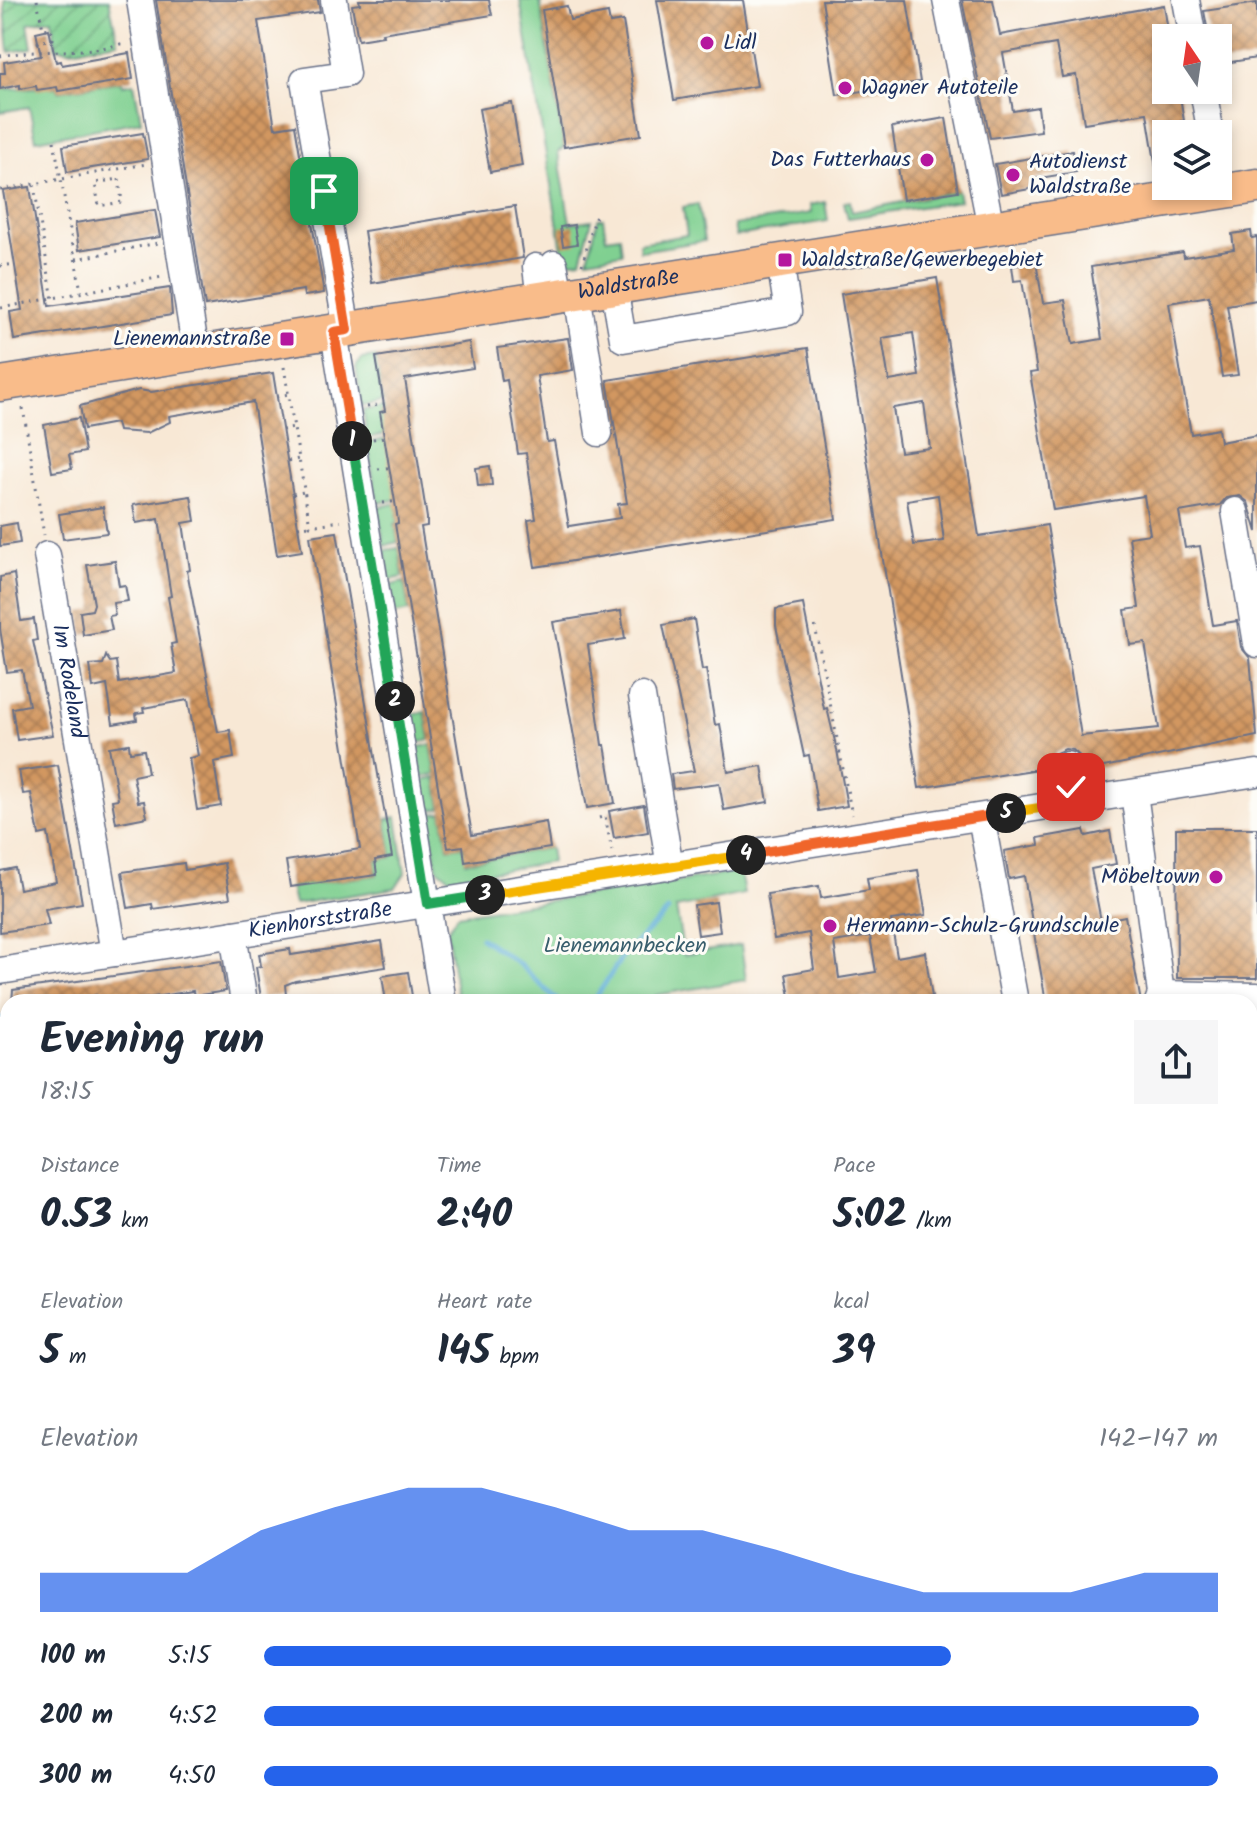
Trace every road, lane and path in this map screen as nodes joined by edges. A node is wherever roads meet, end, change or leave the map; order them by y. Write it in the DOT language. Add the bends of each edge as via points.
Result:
graph roads {
  1 [pos="37,0"];
  2 [pos="140,0"];
  3 [pos="334,0"];
  4 [pos="946,0"];
  5 [pos="1193,1"];
  6 [pos="1193,24"];
  7 [pos="122,29"];
  8 [pos="40,50"];
  9 [pos="0,56"];
  10 [pos="54,141"];
  11 [pos="152,163"];
  12 [pos="105,171"];
  13 [pos="61,179"];
  14 [pos="106,181"];
  15 [pos="34,184"];
  16 [pos="1257,186"];
  17 [pos="0,190"];
  18 [pos="596,215"];
  19 [pos="991,228"];
  20 [pos="166,241"];
  21 [pos="76,259"];
  22 [pos="780,261"];
  23 [pos="15,264"];
  24 [pos="0,266"];
  25 [pos="172,275"];
  26 [pos="558,281"];
  27 [pos="614,287"];
  28 [pos="81,291"];
  29 [pos="53,300"];
  30 [pos="1,308"];
  31 [pos="341,331"];
  32 [pos="196,353"];
  33 [pos="284,367"];
  34 [pos="6,389"];
  35 [pos="289,394"];
  36 [pos="277,396"];
  37 [pos="383,404"];
  38 [pos="360,408"];
  39 [pos="294,428"];
  40 [pos="282,430"];
  41 [pos="599,433"];
  42 [pos="389,436"];
  43 [pos="365,440"];
  44 [pos="299,459"];
  45 [pos="288,461"];
  46 [pos="394,467"];
  47 [pos="370,471"];
  48 [pos="304,492"];
  49 [pos="293,494"];
  50 [pos="399,501"];
  51 [pos="376,505"];
  52 [pos="1235,511"];
  53 [pos="351,519"];
  54 [pos="310,526"];
  55 [pos="298,527"];
  56 [pos="47,555"];
  57 [pos="815,626"];
  58 [pos="1257,644"];
  59 [pos="642,696"];
  60 [pos="1067,765"];
  61 [pos="1257,773"];
  62 [pos="1134,793"];
  63 [pos="1073,803"];
  64 [pos="981,817"];
  65 [pos="599,818"];
  66 [pos="853,821"];
  67 [pos="613,859"];
  68 [pos="670,867"];
  69 [pos="428,904"];
  70 [pos="233,934"];
  71 [pos="114,953"];
  72 [pos="0,971"];
  73 [pos="243,994"];
  74 [pos="442,994"];
  75 [pos="1014,994"];
  76 [pos="1159,994"];
  1 -- 8 [label="path" via="43,29 51,28 53,39 38,42"];
  2 -- 32 [label="street"];
  3 -- 31 [label="street" via="346,74 304,80"];
  4 -- 19 [label="street"];
  5 -- 6 [label="street"];
  7 -- 8 [label="path" via="124,44 70,53"];
  8 -- 9 [label="path"];
  10 -- 13 [label="path"];
  11 -- 12 [label="path"];
  12 -- 13 [label="path"];
  12 -- 14 [label="path"];
  13 -- 15 [label="path"];
  13 -- 21 [label="path"];
  14 -- 14 [label="path" via="119,179 122,202 99,206 95,183"];
  15 -- 17 [label="path"];
  15 -- 29 [label="path"];
  16 -- 19 [label="main road, Waldstraße"];
  18 -- 26 [label="path"];
  19 -- 22 [label="main road, Waldstraße"];
  20 -- 21 [label="path"];
  21 -- 28 [label="path"];
  22 -- 27 [label="main road, Waldstraße"];
  22 -- 27 [label="street" via="788,312 638,337 623,339"];
  23 -- 24 [label="path"];
  25 -- 28 [label="path"];
  26 -- 27 [label="main road, Waldstraße"];
  26 -- 31 [label="main road, Waldstraße"];
  26 -- 41 [label="street"];
  28 -- 29 [label="path"];
  29 -- 30 [label="path"];
  31 -- 32 [label="main road, Waldstraße"];
  31 -- 69 [label="street"];
  32 -- 34 [label="main road, Waldstraße"];
  33 -- 35 [label="path"];
  34 -- 56 [label="path"];
  35 -- 36 [label="path"];
  35 -- 39 [label="path"];
  37 -- 38 [label="path"];
  39 -- 40 [label="path"];
  39 -- 44 [label="path"];
  42 -- 43 [label="path"];
  44 -- 45 [label="path"];
  44 -- 48 [label="path"];
  46 -- 47 [label="path"];
  48 -- 49 [label="path"];
  48 -- 54 [label="path"];
  50 -- 51 [label="path"];
  52 -- 58 [label="street"];
  53 -- 54 [label="path"];
  54 -- 55 [label="path"];
  56 -- 71 [label="street, Im Rodeland"];
  57 -- 66 [label="path"];
  59 -- 68 [label="street"];
  60 -- 63 [label="street"];
  61 -- 62 [label="street, Kienhorststraße"];
  62 -- 63 [label="street, Kienhorststraße"];
  62 -- 76 [label="street"];
  63 -- 64 [label="street, Kienhorststraße"];
  64 -- 68 [label="street, Kienhorststraße"];
  64 -- 75 [label="street"];
  65 -- 67 [label="path" via="608,816"];
  68 -- 69 [label="street, Kienhorststraße"];
  69 -- 70 [label="street, Kienhorststraße"];
  69 -- 74 [label="street"];
  70 -- 71 [label="street, Kienhorststraße"];
  70 -- 73 [label="street"];
  71 -- 72 [label="street, Kienhorststraße"];
}
